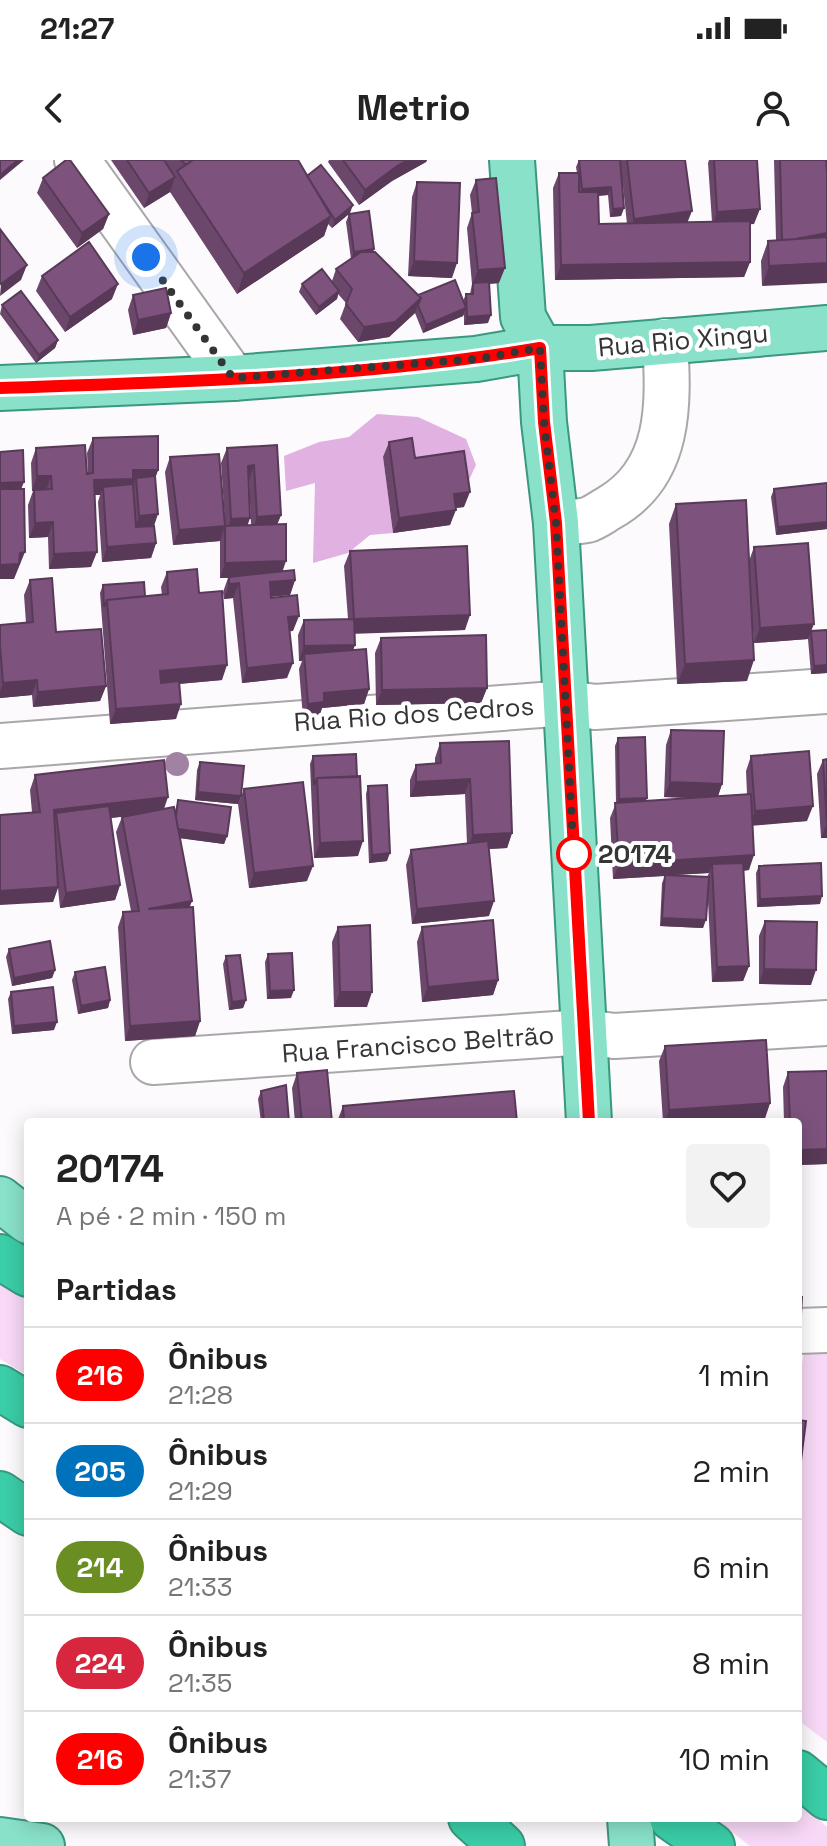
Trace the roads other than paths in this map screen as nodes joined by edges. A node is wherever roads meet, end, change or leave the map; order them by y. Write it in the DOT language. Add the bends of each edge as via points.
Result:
graph roads {
  1 [pos="77,160"];
  2 [pos="512,160"];
  3 [pos="827,328"];
  4 [pos="665,341"];
  5 [pos="540,348"];
  6 [pos="233,378"];
  7 [pos="0,388"];
  8 [pos="556,523"];
  9 [pos="827,691"];
  10 [pos="567,703"];
  11 [pos="0,746"];
  12 [pos="827,1023"];
  13 [pos="585,1032"];
  14 [pos="153,1062"];
  15 [pos="589,1118"];
  16 [pos="0,1199"];
  17 [pos="24,1218"];
  18 [pos="0,1257"];
  19 [pos="24,1272"];
  20 [pos="827,1330"];
  21 [pos="802,1331"];
  22 [pos="0,1388"];
  23 [pos="24,1403"];
  24 [pos="0,1494"];
  25 [pos="24,1510"];
  26 [pos="802,1776"];
  27 [pos="827,1797"];
  28 [pos="475,1822"];
  29 [pos="630,1822"];
  30 [pos="678,1822"];
  31 [pos="0,1840"];
  32 [pos="42,1846"];
  33 [pos="502,1846"];
  34 [pos="632,1846"];
  35 [pos="712,1846"];
  1 -- 6 [label="street"];
  2 -- 5 [label="main road" via="523,317"];
  3 -- 4 [label="main road, Rua Rio Xingu"];
  4 -- 5 [label="main road, Rua Rio Xingu"];
  4 -- 8 [label="street" via="667,412 651,466 619,502 588,520"];
  5 -- 6 [label="main road, Rua Rio Xingu" via="476,359"];
  5 -- 8 [label="main road"];
  6 -- 7 [label="main road, Rua Rio Xingu"];
  8 -- 10 [label="main road"];
  9 -- 10 [label="street, Rua Rio dos Cedros" via="595,707"];
  10 -- 11 [label="street, Rua Rio dos Cedros"];
  10 -- 13 [label="main road"];
  12 -- 13 [label="street, Rua Francisco Beltrão" via="614,1036"];
  13 -- 14 [label="street, Rua Francisco Beltrão"];
  13 -- 15 [label="main road"];
  16 -- 17 [label="main road"];
  18 -- 19 [label="highway"];
  20 -- 21 [label="street"];
  22 -- 23 [label="highway"];
  24 -- 25 [label="highway"];
  26 -- 27 [label="highway"];
  28 -- 33 [label="highway"];
  29 -- 34 [label="main road"];
  30 -- 35 [label="highway"];
  31 -- 32 [label="main road"];
}
